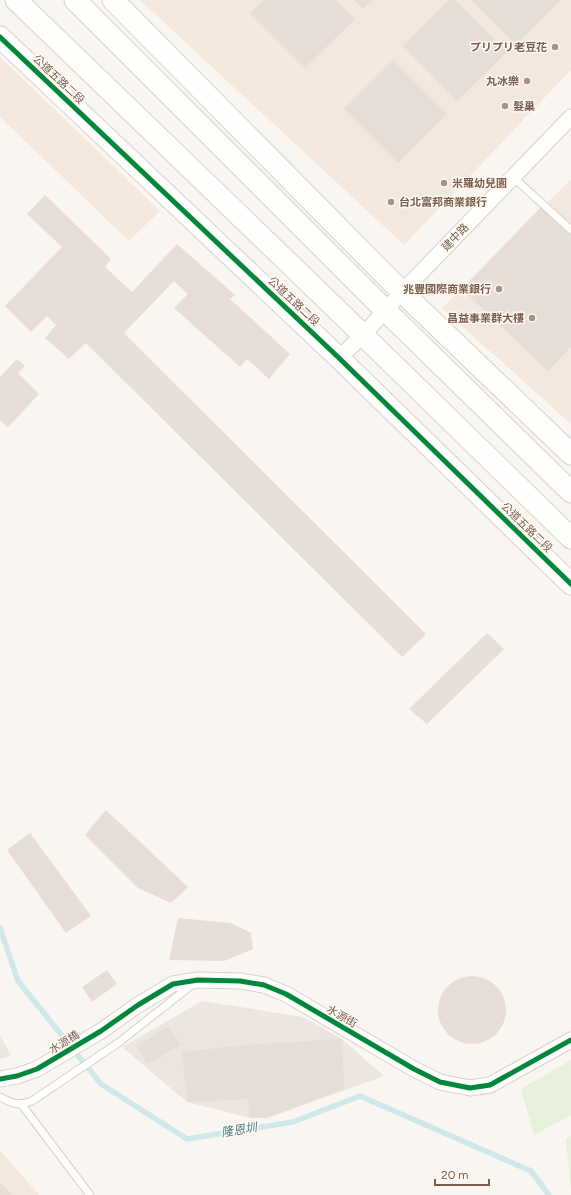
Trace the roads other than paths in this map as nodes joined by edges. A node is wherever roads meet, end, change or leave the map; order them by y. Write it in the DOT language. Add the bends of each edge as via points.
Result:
graph roads {
  1 [pos="16,0"];
  2 [pos="75,0"];
  3 [pos="113,0"];
  4 [pos="0,37"];
  5 [pos="571,117"];
  6 [pos="513,176"];
  7 [pos="571,230"];
  8 [pos="402,292"];
  9 [pos="385,310"];
  10 [pos="364,335"];
  11 [pos="339,358"];
  12 [pos="571,454"];
  13 [pos="571,492"];
  14 [pos="571,538"];
  15 [pos="571,584"];
  16 [pos="198,980"];
  17 [pos="101,1031"];
  18 [pos="571,1040"];
  19 [pos="0,1079"];
  20 [pos="0,1097"];
  21 [pos="22,1105"];
  22 [pos="90,1195"];
  1 -- 10 [label="street, 公道五路二段"];
  2 -- 9 [label="street"];
  3 -- 8 [label="street"];
  4 -- 11 [label="street, 公道五路二段"];
  5 -- 6 [label="street, 建中路"];
  6 -- 7 [label="lane"];
  6 -- 8 [label="street, 建中路"];
  8 -- 9 [label="street, 建中路"];
  8 -- 12 [label="street"];
  9 -- 10 [label="street, 建中路"];
  9 -- 13 [label="street"];
  10 -- 11 [label="street, 建中路"];
  10 -- 14 [label="street, 公道五路二段"];
  11 -- 15 [label="street, 公道五路二段"];
  16 -- 17 [label="street, 水源街" via="173,984"];
  16 -- 18 [label="street, 水源街" via="240,981 264,985 286,994 440,1082 470,1088 490,1085"];
  16 -- 21 [label="lane" via="118,1043 32,1101"];
  17 -- 19 [label="street, 水源橋" via="37,1069"];
  20 -- 21 [label="lane"];
  21 -- 22 [label="lane"];
}
